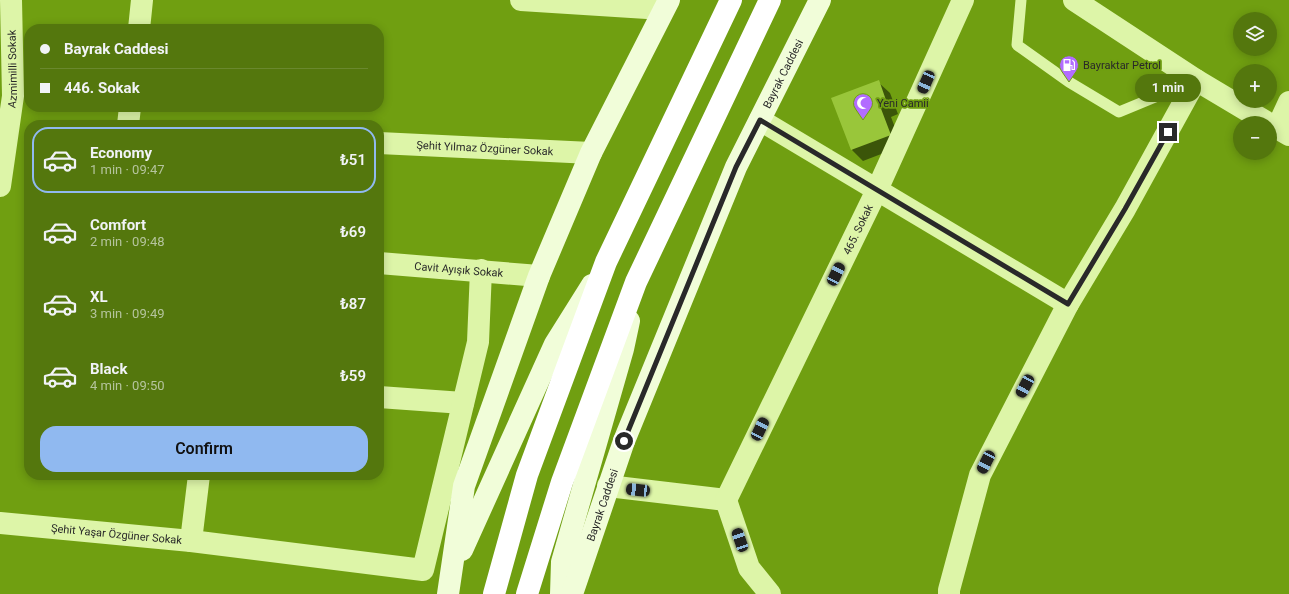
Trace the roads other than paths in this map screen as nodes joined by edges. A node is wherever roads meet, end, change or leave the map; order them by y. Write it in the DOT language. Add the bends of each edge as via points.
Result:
graph roads {
  1 [pos="11,0"];
  2 [pos="142,0"];
  3 [pos="521,0"];
  4 [pos="731,0"];
  5 [pos="770,0"];
  6 [pos="820,0"];
  7 [pos="963,0"];
  8 [pos="1021,0"];
  9 [pos="1074,0"];
  10 [pos="666,5"];
  11 [pos="140,24"];
  12 [pos="1196,80"];
  13 [pos="1289,102"];
  14 [pos="1256,116"];
  15 [pos="760,120"];
  16 [pos="1277,126"];
  17 [pos="384,143"];
  18 [pos="591,153"];
  19 [pos="0,186"];
  20 [pos="878,190"];
  21 [pos="606,262"];
  22 [pos="384,263"];
  23 [pos="480,270"];
  24 [pos="640,275"];
  25 [pos="540,276"];
  26 [pos="1068,304"];
  27 [pos="384,397"];
  28 [pos="463,403"];
  29 [pos="197,480"];
  30 [pos="608,486"];
  31 [pos="726,500"];
  32 [pos="0,523"];
  33 [pos="191,541"];
  34 [pos="452,573"];
  35 [pos="496,586"];
  36 [pos="527,592"];
  37 [pos="448,594"];
  38 [pos="561,594"];
  39 [pos="572,594"];
  40 [pos="770,594"];
  41 [pos="949,594"];
  1 -- 19 [label="street, Azmimilli Sokak" via="13,96"];
  2 -- 11 [label="street"];
  3 -- 10 [label="street"];
  4 -- 21 [label="highway"];
  5 -- 24 [label="highway"];
  6 -- 15 [label="main road, Bayrak Caddesi"];
  7 -- 20 [label="street, 465. Sokak"];
  8 -- 12 [label="lane" via="1017,45 1069,82 1120,112"];
  9 -- 12 [label="street"];
  10 -- 18 [label="main road"];
  12 -- 14 [label="street"];
  12 -- 26 [label="street" via="1125,209"];
  13 -- 16 [label="street"];
  15 -- 20 [label="street"];
  15 -- 30 [label="main road, Bayrak Caddesi" via="736,167"];
  17 -- 18 [label="street, Şehit Yılmaz Özgüner Sokak"];
  18 -- 25 [label="main road"];
  20 -- 26 [label="street"];
  20 -- 31 [label="street, 465. Sokak"];
  21 -- 34 [label="main road" via="555,344"];
  21 -- 35 [label="highway" via="527,475"];
  22 -- 23 [label="street, Cavit Ayışık Sokak"];
  23 -- 25 [label="street, Cavit Ayışık Sokak"];
  23 -- 28 [label="street" via="478,342"];
  24 -- 36 [label="highway" via="562,482"];
  24 -- 38 [label="main road" via="623,349 562,562"];
  25 -- 34 [label="main road" via="464,486"];
  26 -- 41 [label="street" via="980,475"];
  27 -- 28 [label="street"];
  28 -- 33 [label="street" via="423,570"];
  29 -- 33 [label="street, Şehit Yaşar Özgüner Sokak"];
  30 -- 31 [label="street"];
  30 -- 39 [label="main road, Bayrak Caddesi"];
  31 -- 40 [label="street" via="749,568"];
  32 -- 33 [label="street, Şehit Yaşar Özgüner Sokak"];
  34 -- 37 [label="main road"];
}
